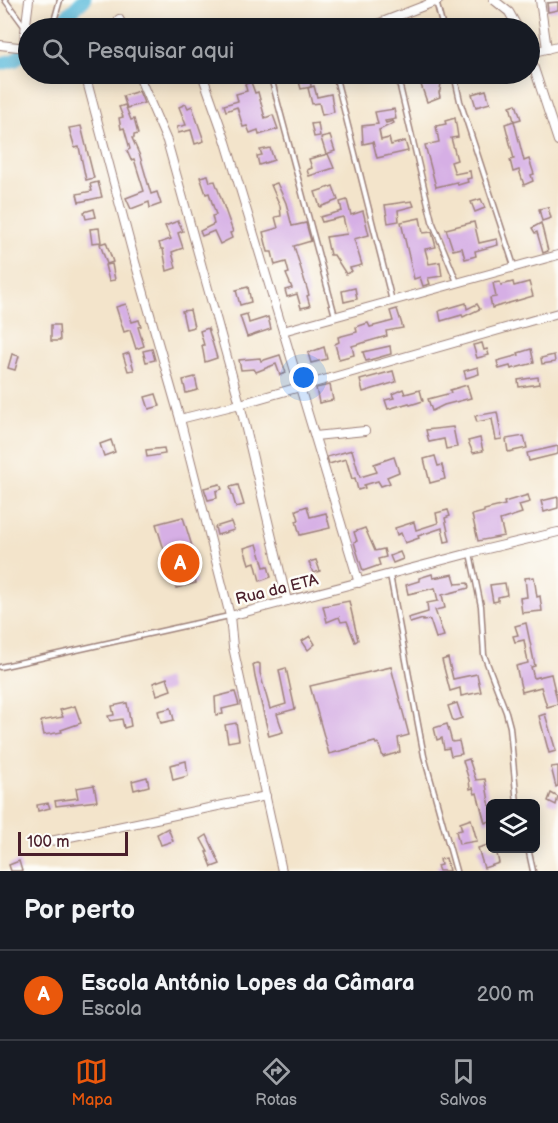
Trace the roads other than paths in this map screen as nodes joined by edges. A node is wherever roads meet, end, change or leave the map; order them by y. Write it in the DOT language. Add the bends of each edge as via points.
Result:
graph roads {
  1 [pos="5,0"];
  2 [pos="29,0"];
  3 [pos="60,0"];
  4 [pos="494,0"];
  5 [pos="540,0"];
  6 [pos="437,1"];
  7 [pos="18,18"];
  8 [pos="27,18"];
  9 [pos="55,18"];
  10 [pos="401,18"];
  11 [pos="440,18"];
  12 [pos="512,18"];
  13 [pos="0,45"];
  14 [pos="558,46"];
  15 [pos="18,47"];
  16 [pos="548,49"];
  17 [pos="540,52"];
  18 [pos="88,84"];
  19 [pos="142,84"];
  20 [pos="206,84"];
  21 [pos="273,84"];
  22 [pos="338,84"];
  23 [pos="400,84"];
  24 [pos="456,84"];
  25 [pos="539,84"];
  26 [pos="558,141"];
  27 [pos="558,255"];
  28 [pos="514,267"];
  29 [pos="458,283"];
  30 [pos="392,302"];
  31 [pos="558,313"];
  32 [pos="335,317"];
  33 [pos="283,331"];
  34 [pos="301,387"];
  35 [pos="240,404"];
  36 [pos="180,419"];
  37 [pos="365,431"];
  38 [pos="315,436"];
  39 [pos="558,532"];
  40 [pos="470,553"];
  41 [pos="390,575"];
  42 [pos="359,583"];
  43 [pos="287,601"];
  44 [pos="230,616"];
  45 [pos="0,667"];
  46 [pos="266,796"];
  47 [pos="517,799"];
  48 [pos="41,843"];
  49 [pos="529,853"];
  50 [pos="282,871"];
  51 [pos="456,871"];
  52 [pos="533,871"];
  1 -- 7 [label="lane"];
  2 -- 8 [label="street"];
  3 -- 9 [label="lane"];
  4 -- 12 [label="street"];
  5 -- 16 [label="street"];
  6 -- 10 [label="street"];
  6 -- 11 [label="lane"];
  13 -- 15 [label="street"];
  14 -- 16 [label="street"];
  16 -- 17 [label="street"];
  18 -- 36 [label="street"];
  19 -- 35 [label="street" via="166,141"];
  20 -- 33 [label="street"];
  21 -- 32 [label="lane"];
  22 -- 30 [label="lane"];
  23 -- 29 [label="lane" via="432,221"];
  24 -- 28 [label="lane"];
  25 -- 26 [label="street"];
  27 -- 28 [label="street"];
  28 -- 29 [label="street"];
  29 -- 30 [label="street"];
  30 -- 32 [label="street"];
  31 -- 34 [label="street"];
  32 -- 33 [label="street"];
  33 -- 34 [label="street"];
  34 -- 35 [label="street"];
  34 -- 38 [label="street"];
  35 -- 36 [label="street"];
  35 -- 43 [label="street"];
  36 -- 44 [label="street"];
  37 -- 38 [label="street"];
  38 -- 42 [label="street"];
  39 -- 40 [label="street, Rua da ETA"];
  40 -- 41 [label="street, Rua da ETA"];
  40 -- 47 [label="lane" via="482,606 484,655 510,727"];
  41 -- 42 [label="street, Rua da ETA"];
  41 -- 51 [label="lane" via="424,756"];
  42 -- 43 [label="street, Rua da ETA"];
  43 -- 44 [label="street, Rua da ETA"];
  44 -- 45 [label="lane, Rua da ETA"];
  44 -- 46 [label="street" via="233,647"];
  46 -- 48 [label="street"];
  46 -- 50 [label="street"];
  49 -- 52 [label="lane"];
}
